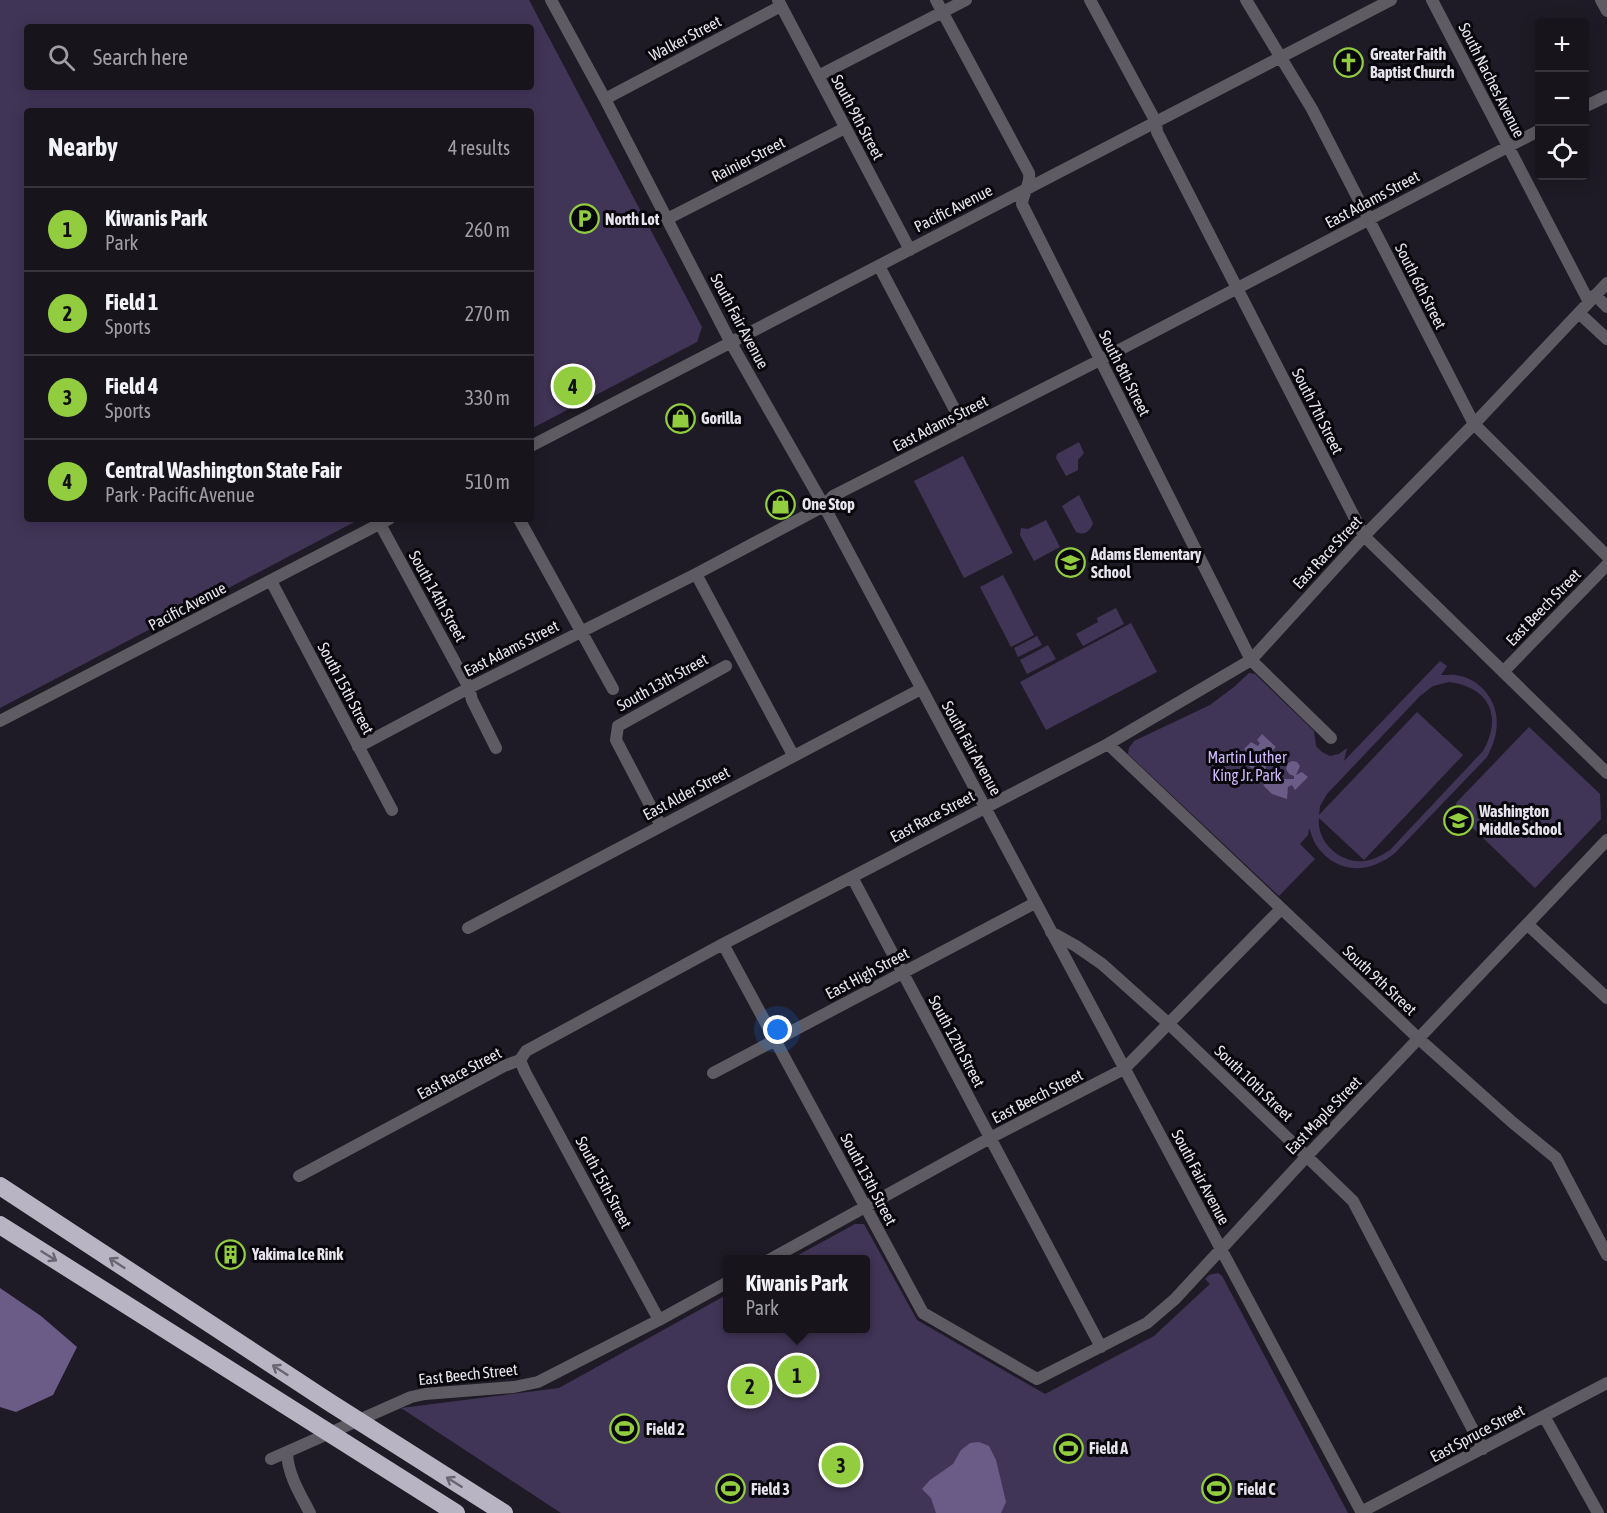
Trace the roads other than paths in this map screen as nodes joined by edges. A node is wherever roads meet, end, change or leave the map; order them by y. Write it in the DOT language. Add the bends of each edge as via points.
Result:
graph roads {
  1 [pos="551,0"];
  2 [pos="936,0"];
  3 [pos="966,0"];
  4 [pos="1090,0"];
  5 [pos="1246,0"];
  6 [pos="1391,0"];
  7 [pos="1432,0"];
  8 [pos="1601,0"];
  9 [pos="780,3"];
  10 [pos="1607,11"];
  11 [pos="943,12"];
  12 [pos="1280,57"];
  13 [pos="818,76"];
  14 [pos="1607,96"];
  15 [pos="605,99"];
  16 [pos="1589,105"];
  17 [pos="1156,122"];
  18 [pos="844,128"];
  19 [pos="1535,132"];
  20 [pos="1507,146"];
  21 [pos="1027,189"];
  22 [pos="667,219"];
  23 [pos="1368,219"];
  24 [pos="910,250"];
  25 [pos="879,266"];
  26 [pos="1607,283"];
  27 [pos="1236,288"];
  28 [pos="1592,299"];
  29 [pos="1607,307"];
  30 [pos="1579,313"];
  31 [pos="1607,339"];
  32 [pos="731,343"];
  33 [pos="1100,360"];
  34 [pos="1474,424"];
  35 [pos="965,429"];
  36 [pos="534,444"];
  37 [pos="824,506"];
  38 [pos="383,522"];
  39 [pos="386,522"];
  40 [pos="521,522"];
  41 [pos="1364,536"];
  42 [pos="1607,556"];
  43 [pos="1607,565"];
  44 [pos="696,574"];
  45 [pos="271,581"];
  46 [pos="580,631"];
  47 [pos="1251,660"];
  48 [pos="726,666"];
  49 [pos="1503,672"];
  50 [pos="469,688"];
  51 [pos="613,689"];
  52 [pos="921,689"];
  53 [pos="0,721"];
  54 [pos="1331,738"];
  55 [pos="1108,744"];
  56 [pos="358,747"];
  57 [pos="496,748"];
  58 [pos="793,755"];
  59 [pos="1607,773"];
  60 [pos="985,806"];
  61 [pos="392,810"];
  62 [pos="661,826"];
  63 [pos="1607,840"];
  64 [pos="852,877"];
  65 [pos="1035,903"];
  66 [pos="1280,910"];
  67 [pos="1527,924"];
  68 [pos="468,928"];
  69 [pos="1050,931"];
  70 [pos="723,944"];
  71 [pos="903,973"];
  72 [pos="1607,998"];
  73 [pos="1168,1024"];
  74 [pos="1419,1039"];
  75 [pos="775,1040"];
  76 [pos="520,1060"];
  77 [pos="1124,1069"];
  78 [pos="713,1072"];
  79 [pos="990,1138"];
  80 [pos="1306,1156"];
  81 [pos="299,1176"];
  82 [pos="0,1186"];
  83 [pos="865,1207"];
  84 [pos="0,1225"];
  85 [pos="1220,1248"];
  86 [pos="1607,1254"];
  87 [pos="778,1255"];
  88 [pos="723,1285"];
  89 [pos="659,1320"];
  90 [pos="1101,1347"];
  91 [pos="1037,1379"];
  92 [pos="1607,1383"];
  93 [pos="1544,1416"];
  94 [pos="1483,1449"];
  95 [pos="287,1453"];
  96 [pos="271,1460"];
  97 [pos="310,1513"];
  98 [pos="456,1513"];
  99 [pos="504,1513"];
  100 [pos="1362,1513"];
  101 [pos="1598,1513"];
  1 -- 15 [label="street, South Fair Avenue"];
  2 -- 11 [label="street, South 8th Street"];
  3 -- 11 [label="street"];
  4 -- 17 [label="street, South 7th Street"];
  5 -- 12 [label="street, South 6th Street"];
  6 -- 12 [label="street, Pacific Avenue"];
  7 -- 20 [label="street, South Naches Avenue"];
  8 -- 10 [label="street"];
  9 -- 13 [label="street, South 9th Street"];
  9 -- 15 [label="street, Walker Street"];
  11 -- 13 [label="street"];
  11 -- 21 [label="street, South 8th Street" via="1029,173"];
  12 -- 17 [label="street, Pacific Avenue"];
  12 -- 23 [label="street, South 6th Street"];
  13 -- 18 [label="street, South 9th Street"];
  14 -- 16 [label="street"];
  15 -- 22 [label="street, South Fair Avenue"];
  17 -- 21 [label="street, Pacific Avenue"];
  17 -- 27 [label="street, South 7th Street" via="1157,132"];
  18 -- 22 [label="street, Rainier Street"];
  18 -- 24 [label="street, South 9th Street"];
  19 -- 20 [label="street, East Adams Street"];
  20 -- 23 [label="street, East Adams Street"];
  20 -- 28 [label="street, South Naches Avenue"];
  21 -- 24 [label="street, Pacific Avenue"];
  21 -- 33 [label="street, South 8th Street" via="1022,204"];
  22 -- 32 [label="street, South Fair Avenue"];
  23 -- 27 [label="street, East Adams Street"];
  23 -- 34 [label="street, South 6th Street"];
  24 -- 25 [label="street, Pacific Avenue"];
  25 -- 32 [label="street, Pacific Avenue"];
  25 -- 35 [label="street"];
  26 -- 28 [label="street, East Race Street"];
  27 -- 33 [label="street, East Adams Street"];
  27 -- 41 [label="street, South 7th Street"];
  28 -- 29 [label="street, South Naches Avenue"];
  28 -- 30 [label="street, East Race Street"];
  30 -- 31 [label="street"];
  30 -- 34 [label="street, East Race Street"];
  32 -- 36 [label="street, Pacific Avenue"];
  32 -- 37 [label="street, South Fair Avenue"];
  33 -- 35 [label="street, East Adams Street"];
  33 -- 47 [label="street, South 8th Street"];
  34 -- 41 [label="street, East Race Street"];
  34 -- 42 [label="street, South 6th Street"];
  35 -- 37 [label="street, East Adams Street" via="833,496"];
  37 -- 44 [label="street, East Adams Street"];
  37 -- 52 [label="street, South Fair Avenue"];
  38 -- 45 [label="street, Pacific Avenue"];
  39 -- 50 [label="street, South 14th Street"];
  40 -- 46 [label="street, South 13th Street"];
  41 -- 47 [label="street, East Race Street"];
  41 -- 49 [label="street, South 7th Street"];
  43 -- 49 [label="street, East Beech Street"];
  44 -- 46 [label="street, East Adams Street"];
  44 -- 58 [label="street"];
  45 -- 53 [label="street, Pacific Avenue"];
  45 -- 56 [label="street, South 15th Street"];
  46 -- 50 [label="street, East Adams Street"];
  46 -- 51 [label="street, South 13th Street"];
  47 -- 54 [label="street, South 8th Street"];
  47 -- 55 [label="street, East Race Street"];
  48 -- 62 [label="street, South 13th Street" via="618,726 616,740"];
  49 -- 59 [label="street, South 7th Street"];
  50 -- 56 [label="street, East Adams Street"];
  50 -- 57 [label="street, South 14th Street"];
  52 -- 58 [label="street, East Alder Street"];
  52 -- 60 [label="street, South Fair Avenue"];
  55 -- 60 [label="street, East Race Street"];
  55 -- 66 [label="street, South 9th Street"];
  56 -- 61 [label="street, South 15th Street"];
  58 -- 62 [label="street, East Alder Street"];
  60 -- 64 [label="street, East Race Street"];
  60 -- 65 [label="street, South Fair Avenue"];
  62 -- 68 [label="street, East Alder Street"];
  63 -- 67 [label="street, East Maple Street"];
  64 -- 70 [label="street, East Race Street"];
  64 -- 71 [label="street, South 12th Street"];
  65 -- 69 [label="street, South Fair Avenue"];
  65 -- 71 [label="street, East High Street"];
  66 -- 73 [label="street, East Beech Street"];
  66 -- 74 [label="street, South 9th Street"];
  67 -- 72 [label="street"];
  67 -- 74 [label="street, East Maple Street"];
  69 -- 73 [label="street, South 10th Street" via="1102,964"];
  69 -- 77 [label="street, South Fair Avenue"];
  70 -- 75 [label="street, South 13th Street"];
  70 -- 76 [label="street, East Race Street" via="526,1051"];
  71 -- 75 [label="street, East High Street"];
  71 -- 79 [label="street, South 12th Street"];
  73 -- 77 [label="street, East Beech Street"];
  73 -- 80 [label="street, South 10th Street"];
  74 -- 80 [label="street, East Maple Street"];
  74 -- 86 [label="street, South 9th Street" via="1556,1158"];
  75 -- 78 [label="street, East High Street"];
  75 -- 83 [label="street, South 13th Street"];
  76 -- 81 [label="street, East Race Street"];
  76 -- 89 [label="street, South 15th Street"];
  77 -- 79 [label="street, East Beech Street"];
  77 -- 85 [label="street, South Fair Avenue"];
  79 -- 83 [label="street, East Beech Street"];
  79 -- 90 [label="street, South 12th Street"];
  80 -- 85 [label="street, East Maple Street"];
  80 -- 94 [label="street, South 10th Street" via="1353,1201"];
  99 -- 82 [label="highway, one-way"];
  83 -- 87 [label="street, East Beech Street"];
  83 -- 91 [label="street, South 13th Street" via="923,1312"];
  84 -- 98 [label="highway, one-way"];
  85 -- 90 [label="street, East Maple Street" via="1175,1299 1147,1323"];
  85 -- 100 [label="street, South Fair Avenue"];
  88 -- 89 [label="street, East Beech Street"];
  89 -- 95 [label="street, East Beech Street" via="538,1382 411,1397"];
  90 -- 91 [label="street, East Maple Street"];
  92 -- 93 [label="street, East Spruce Street"];
  93 -- 94 [label="street, East Spruce Street"];
  93 -- 101 [label="street"];
  94 -- 100 [label="street, East Spruce Street"];
  95 -- 96 [label="street, East Beech Street"];
  95 -- 97 [label="street" via="293,1480"];
}
